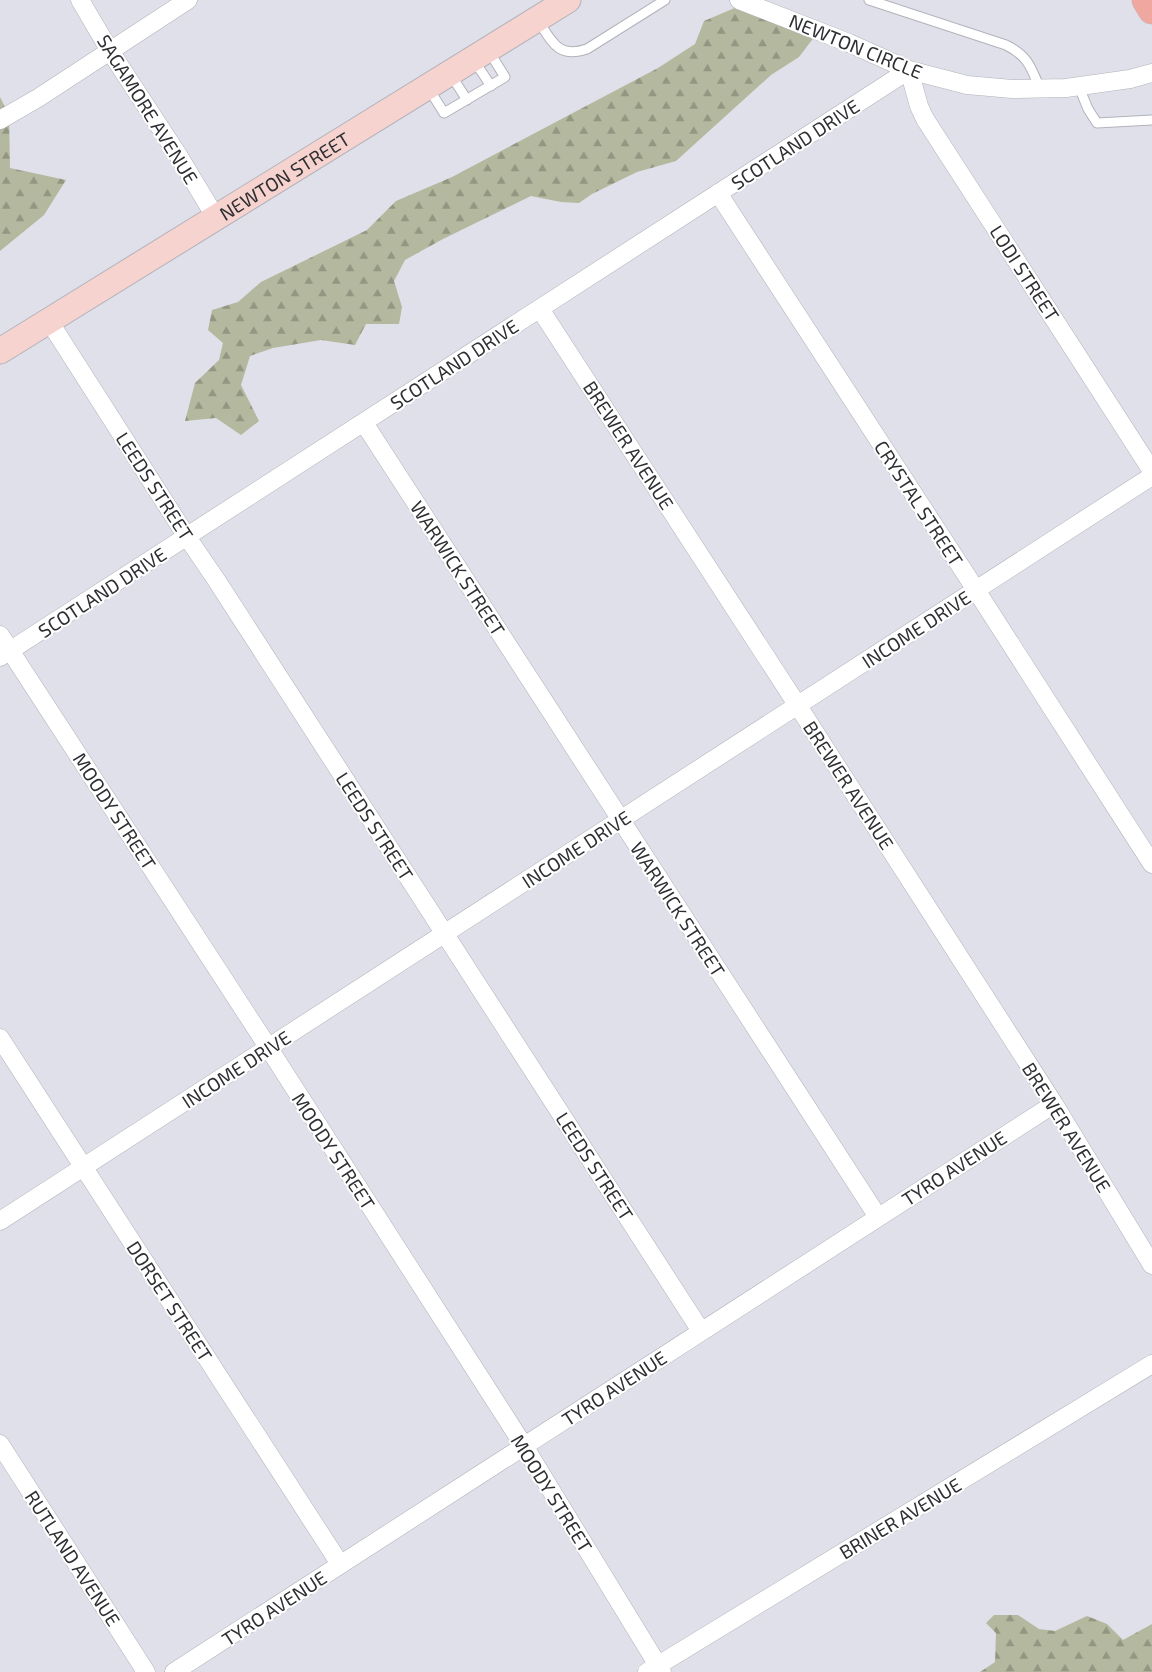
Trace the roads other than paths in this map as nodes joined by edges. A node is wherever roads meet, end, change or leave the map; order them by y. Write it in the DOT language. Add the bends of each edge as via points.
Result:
graph roads {
  1 [pos="80,0"];
  2 [pos="188,0"];
  3 [pos="568,0"];
  4 [pos="665,0"];
  5 [pos="739,0"];
  6 [pos="869,0"];
  7 [pos="1146,0"];
  8 [pos="765,5"];
  9 [pos="1152,10"];
  10 [pos="537,19"];
  11 [pos="110,51"];
  12 [pos="481,54"];
  13 [pos="909,70"];
  14 [pos="450,73"];
  15 [pos="1152,73"];
  16 [pos="491,86"];
  17 [pos="428,87"];
  18 [pos="1079,87"];
  19 [pos="1040,89"];
  20 [pos="467,100"];
  21 [pos="0,120"];
  22 [pos="1152,120"];
  23 [pos="718,193"];
  24 [pos="216,218"];
  25 [pos="540,309"];
  26 [pos="49,321"];
  27 [pos="0,351"];
  28 [pos="364,423"];
  29 [pos="1152,471"];
  30 [pos="1152,476"];
  31 [pos="187,537"];
  32 [pos="976,590"];
  33 [pos="0,635"];
  34 [pos="5,654"];
  35 [pos="798,706"];
  36 [pos="620,820"];
  37 [pos="1152,864"];
  38 [pos="445,934"];
  39 [pos="0,1038"];
  40 [pos="268,1047"];
  41 [pos="1054,1104"];
  42 [pos="83,1167"];
  43 [pos="878,1217"];
  44 [pos="0,1221"];
  45 [pos="1152,1265"];
  46 [pos="701,1331"];
  47 [pos="1152,1364"];
  48 [pos="0,1444"];
  49 [pos="524,1446"];
  50 [pos="340,1564"];
  51 [pos="655,1670"];
  52 [pos="146,1672"];
  53 [pos="174,1672"];
  1 -- 11 [label="street, SAGAMORE AVENUE"];
  2 -- 11 [label="street"];
  3 -- 10 [label="street, NEWTON STREET"];
  4 -- 10 [label="lane" via="576,53 554,45"];
  5 -- 8 [label="street, NEWTON CIRCLE"];
  6 -- 19 [label="lane" via="1017,50 1031,66"];
  7 -- 9 [label="main road"];
  8 -- 13 [label="street, NEWTON CIRCLE"];
  10 -- 12 [label="street, NEWTON STREET"];
  11 -- 21 [label="street"];
  11 -- 24 [label="street, SAGAMORE AVENUE"];
  12 -- 14 [label="street, NEWTON STREET"];
  12 -- 16 [label="lane"];
  12 -- 16 [label="lane" via="505,77"];
  13 -- 19 [label="street, NEWTON CIRCLE" via="983,87"];
  13 -- 23 [label="street, SCOTLAND DRIVE"];
  13 -- 29 [label="street, LODI STREET" via="925,119"];
  14 -- 17 [label="street, NEWTON STREET"];
  14 -- 20 [label="lane"];
  15 -- 18 [label="street, NEWTON CIRCLE"];
  16 -- 20 [label="lane"];
  17 -- 20 [label="lane" via="444,113"];
  17 -- 24 [label="street, NEWTON STREET"];
  18 -- 19 [label="street, NEWTON CIRCLE"];
  18 -- 22 [label="lane" via="1097,123"];
  23 -- 25 [label="street, SCOTLAND DRIVE"];
  23 -- 32 [label="street, CRYSTAL STREET"];
  24 -- 26 [label="street, NEWTON STREET"];
  25 -- 28 [label="street, SCOTLAND DRIVE"];
  25 -- 35 [label="street, BREWER AVENUE"];
  26 -- 27 [label="street, NEWTON STREET"];
  26 -- 31 [label="street, LEEDS STREET"];
  28 -- 31 [label="street, SCOTLAND DRIVE"];
  28 -- 36 [label="street, WARWICK STREET"];
  30 -- 32 [label="street, INCOME DRIVE"];
  31 -- 34 [label="street, SCOTLAND DRIVE"];
  31 -- 38 [label="street, LEEDS STREET"];
  32 -- 35 [label="street, INCOME DRIVE"];
  32 -- 37 [label="street, CRYSTAL STREET"];
  33 -- 34 [label="street, MOODY STREET"];
  34 -- 40 [label="street, MOODY STREET"];
  35 -- 36 [label="street, INCOME DRIVE"];
  35 -- 41 [label="street, BREWER AVENUE"];
  36 -- 38 [label="street, INCOME DRIVE"];
  36 -- 43 [label="street, WARWICK STREET"];
  38 -- 40 [label="street, INCOME DRIVE"];
  38 -- 46 [label="street, LEEDS STREET"];
  39 -- 42 [label="street, DORSET STREET"];
  40 -- 42 [label="street, INCOME DRIVE"];
  40 -- 49 [label="street, MOODY STREET"];
  41 -- 43 [label="street, TYRO AVENUE"];
  41 -- 45 [label="street, BREWER AVENUE"];
  42 -- 44 [label="street, INCOME DRIVE"];
  42 -- 50 [label="street, DORSET STREET"];
  43 -- 46 [label="street, TYRO AVENUE"];
  46 -- 49 [label="street, TYRO AVENUE"];
  47 -- 51 [label="street, BRINER AVENUE"];
  48 -- 52 [label="street, RUTLAND AVENUE"];
  49 -- 50 [label="street, TYRO AVENUE"];
  49 -- 51 [label="street, MOODY STREET"];
  50 -- 53 [label="street, TYRO AVENUE"];
}
